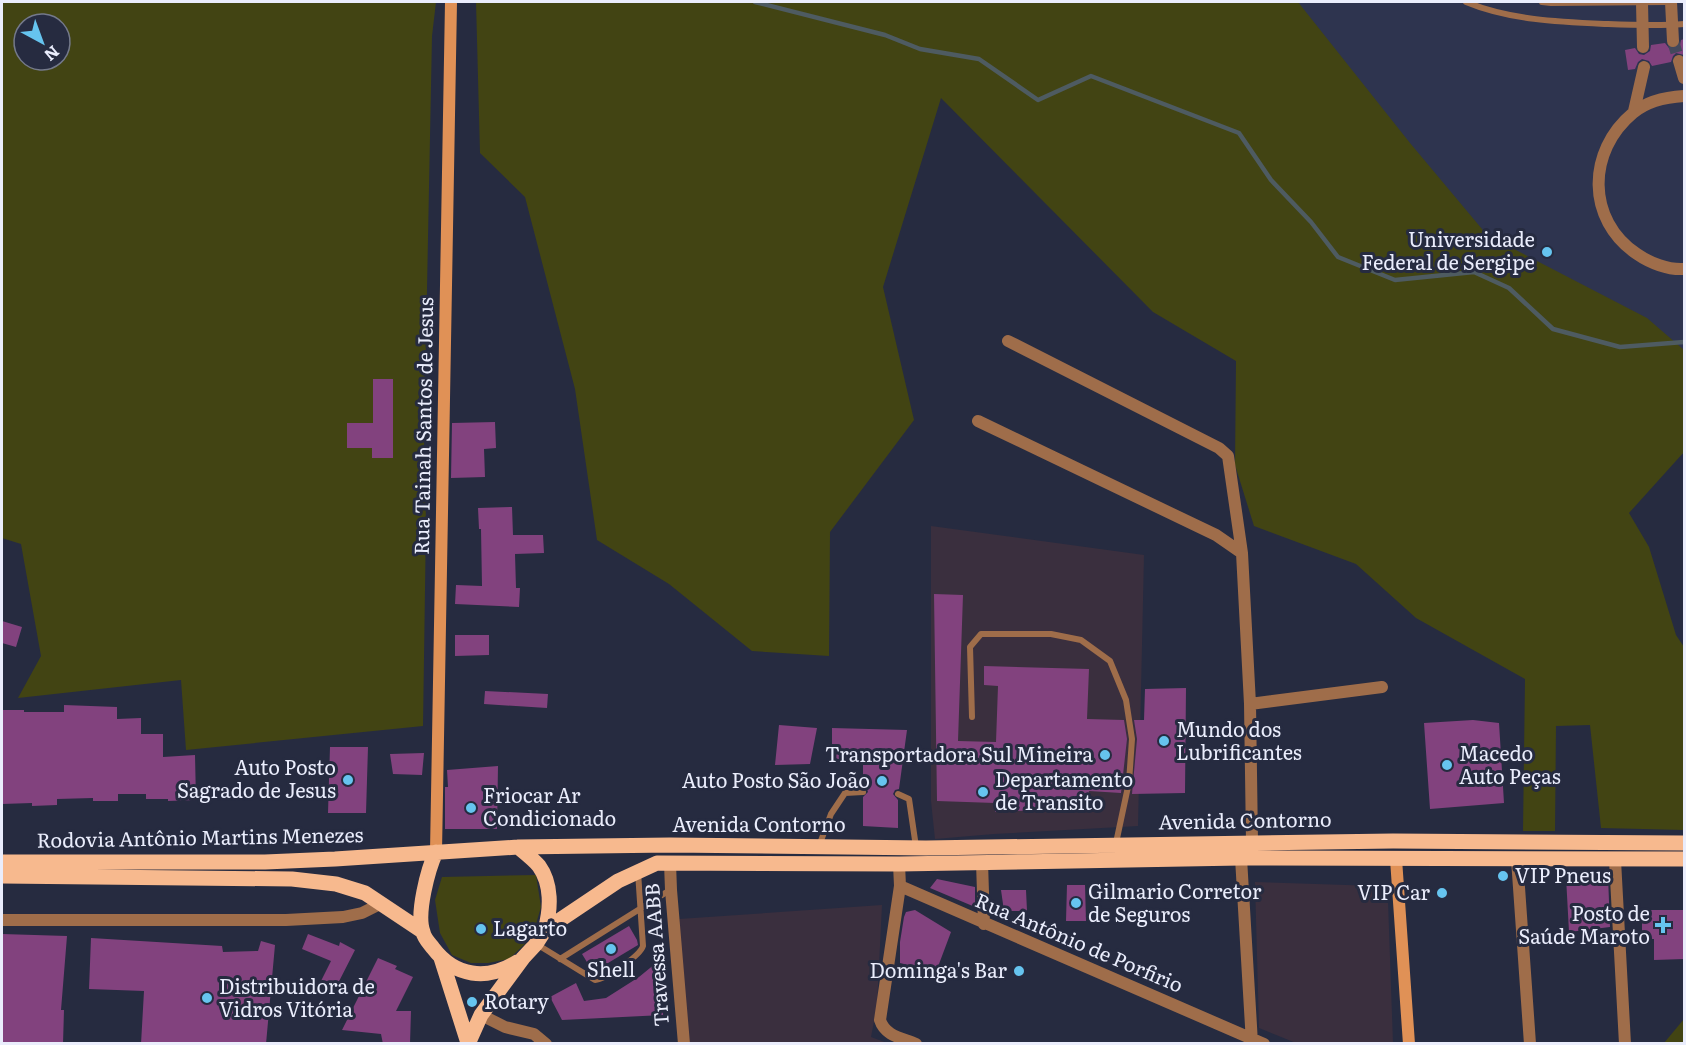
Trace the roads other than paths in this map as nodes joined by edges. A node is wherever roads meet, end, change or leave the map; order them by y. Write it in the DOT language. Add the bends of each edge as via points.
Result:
graph roads {
  1 [pos="451,2"];
  2 [pos="1466,2"];
  3 [pos="1542,2"];
  4 [pos="1666,2"];
  5 [pos="1671,2"];
  6 [pos="1642,3"];
  7 [pos="1684,24"];
  8 [pos="1671,25"];
  9 [pos="1643,26"];
  10 [pos="1674,41"];
  11 [pos="1643,47"];
  12 [pos="1678,61"];
  13 [pos="1644,67"];
  14 [pos="1684,78"];
  15 [pos="1684,96"];
  16 [pos="1634,111"];
  17 [pos="1684,270"];
  18 [pos="1008,341"];
  19 [pos="978,421"];
  20 [pos="1242,553"];
  21 [pos="1382,687"];
  22 [pos="1250,704"];
  23 [pos="972,717"];
  24 [pos="863,792"];
  25 [pos="898,794"];
  26 [pos="1252,842"];
  27 [pos="1115,843"];
  28 [pos="1684,843"];
  29 [pos="518,847"];
  30 [pos="819,847"];
  31 [pos="916,848"];
  32 [pos="436,852"];
  33 [pos="1241,858"];
  34 [pos="1395,859"];
  35 [pos="1517,859"];
  36 [pos="1684,859"];
  37 [pos="1615,860"];
  38 [pos="2,862"];
  39 [pos="982,862"];
  40 [pos="664,863"];
  41 [pos="899,864"];
  42 [pos="638,872"];
  43 [pos="2,876"];
  44 [pos="900,886"];
  45 [pos="671,890"];
  46 [pos="382,903"];
  47 [pos="642,908"];
  48 [pos="2,920"];
  49 [pos="984,924"];
  50 [pos="545,930"];
  51 [pos="422,931"];
  52 [pos="536,944"];
  53 [pos="441,958"];
  54 [pos="523,958"];
  55 [pos="560,959"];
  56 [pos="481,1015"];
  57 [pos="1252,1041"];
  58 [pos="468,1043"];
  59 [pos="546,1044"];
  60 [pos="684,1044"];
  61 [pos="916,1044"];
  62 [pos="1264,1044"];
  63 [pos="1409,1044"];
  64 [pos="1530,1044"];
  65 [pos="1625,1044"];
  1 -- 32 [label="street, Rua Tainah Santos de Jesus"];
  2 -- 9 [label="lane" via="1522,17"];
  3 -- 6 [label="lane"];
  4 -- 6 [label="lane"];
  5 -- 8 [label="street"];
  6 -- 9 [label="street"];
  7 -- 8 [label="lane"];
  8 -- 9 [label="lane"];
  8 -- 10 [label="street"];
  9 -- 11 [label="street"];
  12 -- 14 [label="street"];
  13 -- 16 [label="street"];
  15 -- 16 [label="street" via="1663,98"];
  16 -- 17 [label="street" via="1613,133 1600,161 1598,191 1606,221 1624,245 1649,262"];
  18 -- 20 [label="street" via="1225,452"];
  19 -- 20 [label="street" via="1216,535"];
  20 -- 22 [label="street"];
  21 -- 22 [label="street"];
  22 -- 26 [label="street"];
  23 -- 27 [label="lane" via="970,647 981,634 1051,634 1081,640 1110,661 1126,700 1132,739 1130,782"];
  24 -- 30 [label="lane" via="845,793 837,802"];
  25 -- 31 [label="lane" via="909,799"];
  26 -- 27 [label="main road, Avenida Contorno"];
  26 -- 28 [label="main road, Avenida Contorno"];
  27 -- 31 [label="main road, Avenida Contorno"];
  29 -- 30 [label="main road, Avenida Contorno"];
  29 -- 32 [label="main road"];
  29 -- 50 [label="main road" via="544,874 550,899"];
  30 -- 31 [label="main road, Avenida Contorno"];
  32 -- 38 [label="main road, Rodovia Antônio Martins Menezes" via="265,862"];
  32 -- 51 [label="main road" via="422,902"];
  33 -- 34 [label="main road, Avenida Contorno"];
  33 -- 39 [label="main road, Avenida Contorno"];
  33 -- 57 [label="street"];
  34 -- 35 [label="main road, Avenida Contorno"];
  34 -- 63 [label="street"];
  35 -- 37 [label="main road, Avenida Contorno"];
  35 -- 64 [label="street"];
  36 -- 37 [label="main road, Avenida Contorno"];
  37 -- 65 [label="street"];
  39 -- 41 [label="main road, Avenida Contorno"];
  39 -- 49 [label="street"];
  40 -- 41 [label="main road, Avenida Contorno"];
  40 -- 42 [label="main road"];
  40 -- 45 [label="street, Travessa AABB"];
  41 -- 44 [label="street"];
  42 -- 47 [label="lane"];
  42 -- 50 [label="main road"];
  43 -- 46 [label="main road, Rodovia Antônio Martins Menezes" via="292,879 336,884"];
  44 -- 49 [label="street, Rua Antônio de Porfirio"];
  44 -- 61 [label="street" via="880,1020 888,1033"];
  45 -- 47 [label="lane"];
  45 -- 60 [label="street, Travessa AABB"];
  46 -- 48 [label="street" via="353,915 286,920"];
  46 -- 51 [label="main road, Rodovia Antônio Martins Menezes"];
  47 -- 55 [label="lane"];
  47 -- 55 [label="lane" via="642,950 605,977 591,979"];
  49 -- 57 [label="street, Rua Antônio de Porfirio"];
  50 -- 52 [label="main road"];
  51 -- 53 [label="main road"];
  52 -- 54 [label="main road"];
  52 -- 55 [label="lane"];
  53 -- 54 [label="main road" via="469,973 484,975"];
  53 -- 58 [label="main road"];
  54 -- 56 [label="main road"];
  56 -- 58 [label="main road"];
  56 -- 59 [label="street" via="505,1027 534,1034"];
  57 -- 62 [label="street, Rua Antônio de Porfirio"];
}
